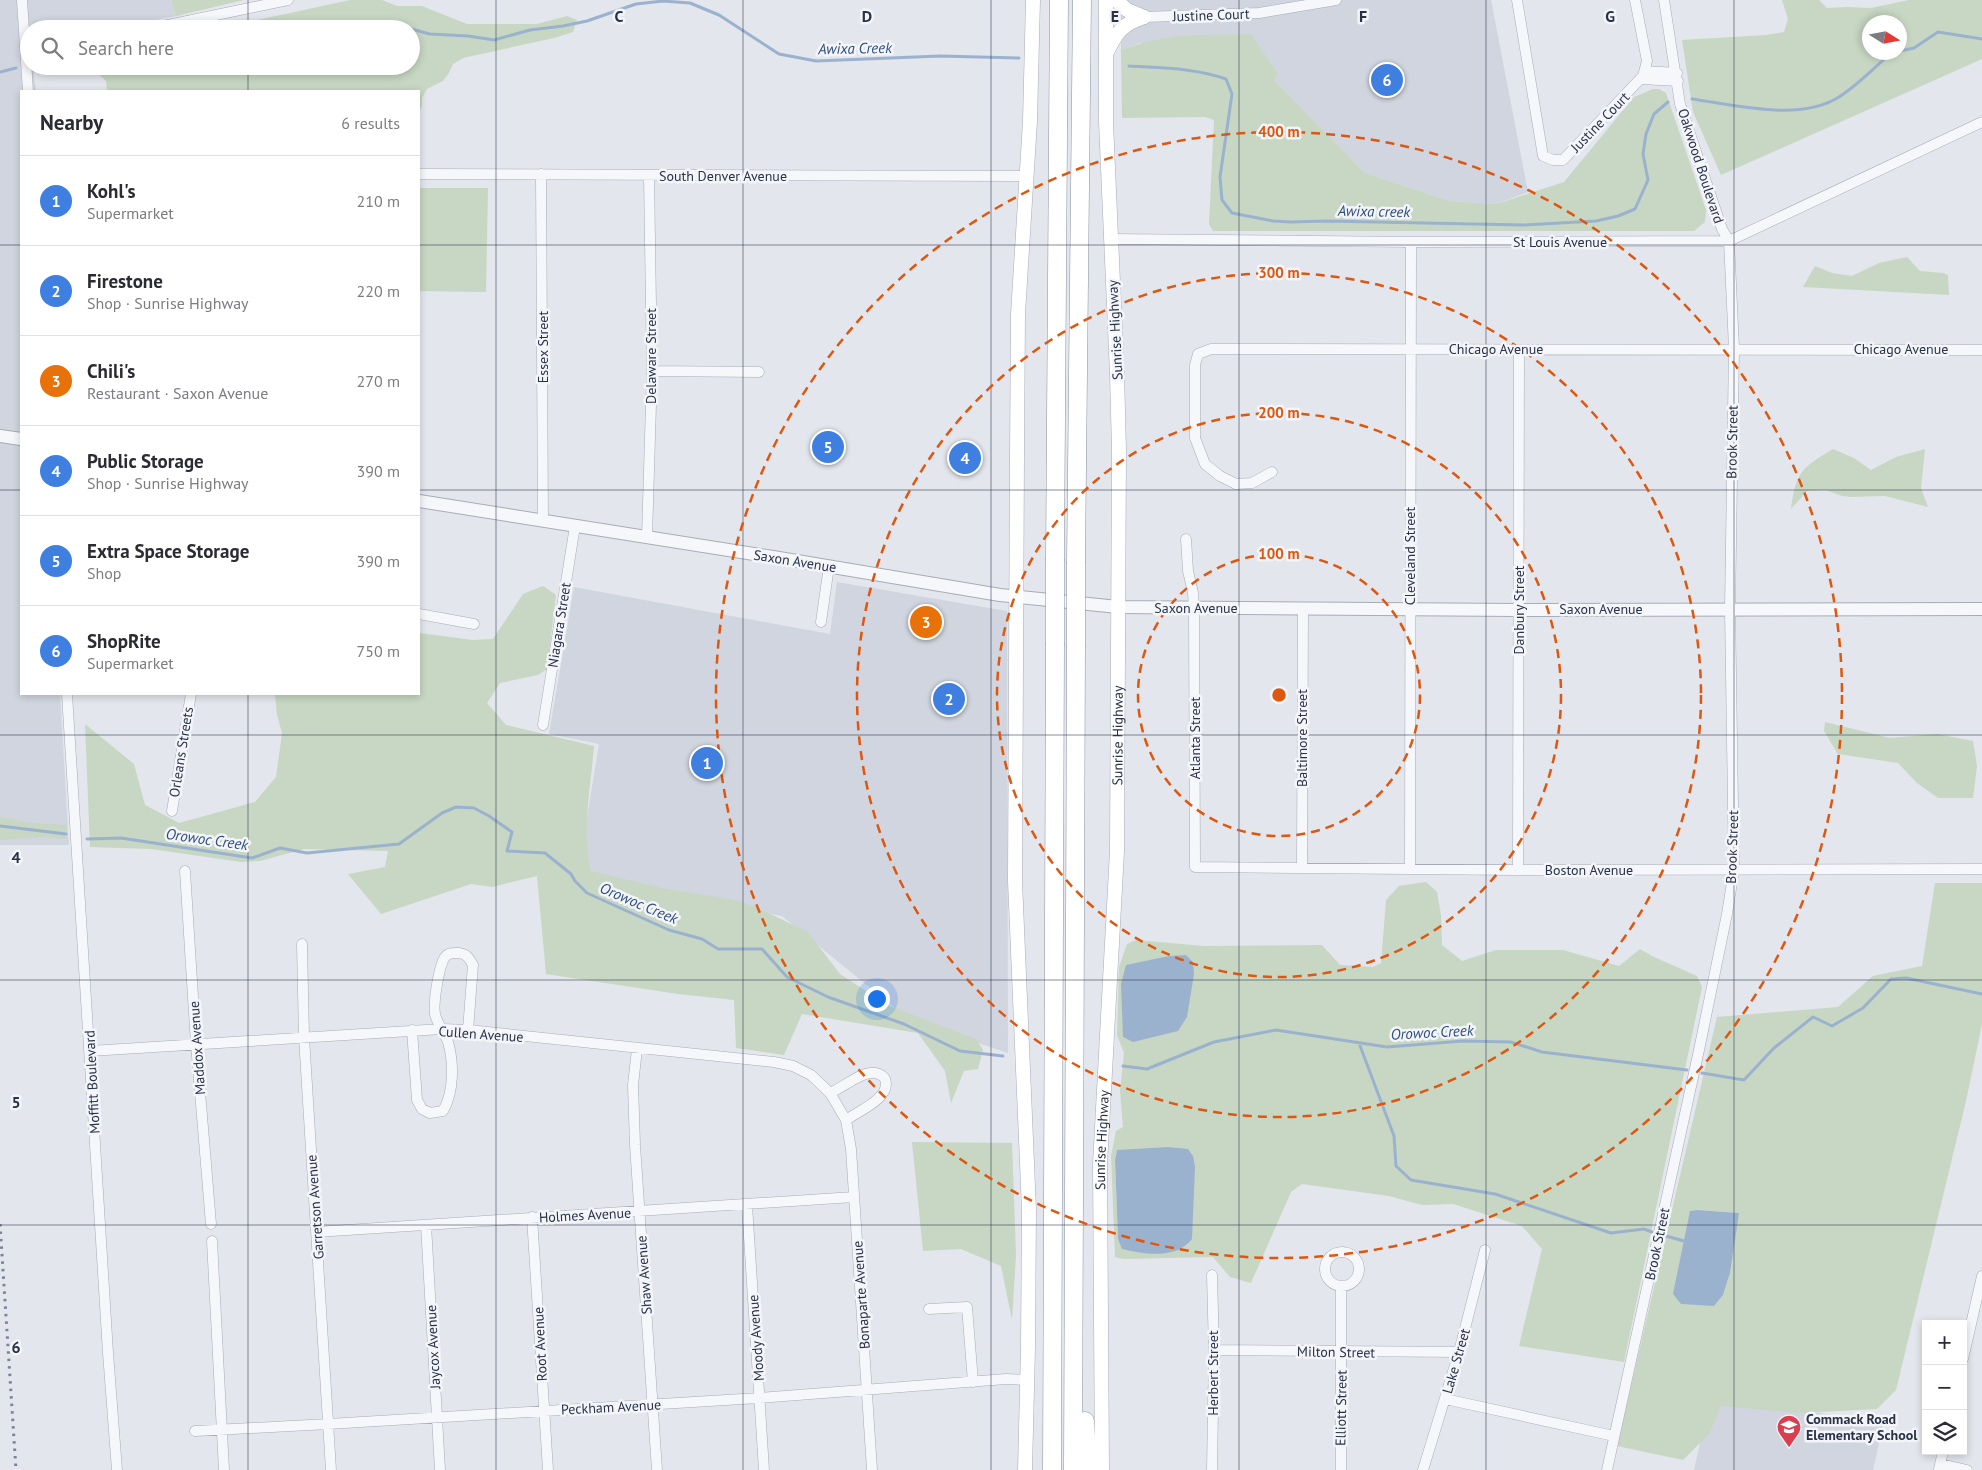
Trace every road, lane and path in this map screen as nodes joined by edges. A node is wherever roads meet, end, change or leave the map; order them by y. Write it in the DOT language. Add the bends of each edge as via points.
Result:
graph roads {
  1 [pos="22,0"];
  2 [pos="288,0"];
  3 [pos="1033,0"];
  4 [pos="1051,0"];
  5 [pos="1059,0"];
  6 [pos="1082,0"];
  7 [pos="1093,0"];
  8 [pos="1106,0"];
  9 [pos="1116,0"];
  10 [pos="1336,0"];
  11 [pos="1517,0"];
  12 [pos="1635,0"];
  13 [pos="1664,0"];
  14 [pos="1144,17"];
  15 [pos="24,20"];
  16 [pos="192,20"];
  17 [pos="1106,55"];
  18 [pos="1058,62"];
  19 [pos="1082,66"];
  20 [pos="28,75"];
  21 [pos="1643,75"];
  22 [pos="1677,77"];
  23 [pos="28,90"];
  24 [pos="1982,122"];
  25 [pos="420,174"];
  26 [pos="541,174"];
  27 [pos="649,175"];
  28 [pos="1027,176"];
  29 [pos="1111,239"];
  30 [pos="1729,241"];
  31 [pos="1411,242"];
  32 [pos="1734,348"];
  33 [pos="1410,349"];
  34 [pos="1519,350"];
  35 [pos="1982,350"];
  36 [pos="652,371"];
  37 [pos="759,372"];
  38 [pos="0,436"];
  39 [pos="20,440"];
  40 [pos="1272,472"];
  41 [pos="420,501"];
  42 [pos="543,521"];
  43 [pos="575,526"];
  44 [pos="647,537"];
  45 [pos="1186,540"];
  46 [pos="829,566"];
  47 [pos="1017,597"];
  48 [pos="1118,607"];
  49 [pos="1194,608"];
  50 [pos="1303,608"];
  51 [pos="1410,608"];
  52 [pos="1730,609"];
  53 [pos="1518,610"];
  54 [pos="1982,610"];
  55 [pos="420,614"];
  56 [pos="821,622"];
  57 [pos="474,624"];
  58 [pos="67,695"];
  59 [pos="191,695"];
  60 [pos="543,725"];
  61 [pos="172,811"];
  62 [pos="1195,867"];
  63 [pos="1302,868"];
  64 [pos="1410,869"];
  65 [pos="1982,869"];
  66 [pos="1518,870"];
  67 [pos="1734,870"];
  68 [pos="186,871"];
  69 [pos="302,944"];
  70 [pos="442,1029"];
  71 [pos="412,1030"];
  72 [pos="468,1030"];
  73 [pos="304,1037"];
  74 [pos="196,1044"];
  75 [pos="637,1049"];
  76 [pos="90,1050"];
  77 [pos="830,1093"];
  78 [pos="846,1120"];
  79 [pos="854,1197"];
  80 [pos="747,1205"];
  81 [pos="640,1212"];
  82 [pos="532,1217"];
  83 [pos="211,1224"];
  84 [pos="426,1225"];
  85 [pos="316,1232"];
  86 [pos="212,1242"];
  87 [pos="1485,1250"];
  88 [pos="1212,1275"];
  89 [pos="1982,1276"];
  90 [pos="1341,1286"];
  91 [pos="929,1309"];
  92 [pos="1074,1333"];
  93 [pos="1967,1342"];
  94 [pos="1214,1350"];
  95 [pos="1342,1352"];
  96 [pos="1459,1352"];
  97 [pos="1027,1380"];
  98 [pos="973,1382"];
  99 [pos="867,1391"];
  100 [pos="759,1398"];
  101 [pos="1445,1400"];
  102 [pos="653,1404"];
  103 [pos="544,1411"];
  104 [pos="437,1418"];
  105 [pos="328,1424"];
  106 [pos="221,1430"];
  107 [pos="194,1431"];
  108 [pos="1614,1436"];
  109 [pos="1940,1467"];
  110 [pos="117,1470"];
  111 [pos="224,1470"];
  112 [pos="331,1470"];
  113 [pos="440,1470"];
  114 [pos="548,1470"];
  115 [pos="657,1470"];
  116 [pos="764,1470"];
  117 [pos="872,1470"];
  118 [pos="1025,1470"];
  119 [pos="1052,1470"];
  120 [pos="1073,1470"];
  121 [pos="1088,1470"];
  122 [pos="1102,1470"];
  123 [pos="1212,1470"];
  124 [pos="1341,1470"];
  125 [pos="1423,1470"];
  126 [pos="1607,1470"];
  127 [pos="1967,1470"];
  1 -- 15 [label="street"];
  2 -- 16 [label="street"];
  3 -- 28 [label="main road"];
  4 -- 18 [label="highway"];
  5 -- 18 [label="highway"];
  6 -- 19 [label="highway, Sunrise Highway"];
  7 -- 19 [label="highway" via="1091,30"];
  8 -- 17 [label="main road, Sunrise Highway"];
  9 -- 14 [label="main road" via="1127,10"];
  10 -- 14 [label="street, Justine Court" via="1259,13"];
  11 -- 21 [label="street, Justine Court" via="1543,156 1563,160"];
  12 -- 21 [label="street" via="1647,61"];
  13 -- 22 [label="street, Oakwood Boulevard"];
  14 -- 17 [label="main road" via="1118,31"];
  17 -- 29 [label="main road, Sunrise Highway"];
  18 -- 119 [label="highway, bridge"];
  19 -- 92 [label="highway, Sunrise Highway, bridge" via="1076,562"];
  20 -- 23 [label="street"];
  21 -- 22 [label="street"];
  22 -- 30 [label="street, Oakwood Boulevard" via="1683,112 1722,229"];
  24 -- 30 [label="street, St Louis Avenue"];
  25 -- 26 [label="street, South Denver Avenue"];
  26 -- 27 [label="street, South Denver Avenue"];
  26 -- 42 [label="street, Essex Street"];
  27 -- 28 [label="street, South Denver Avenue"];
  27 -- 36 [label="street, Delaware Street"];
  28 -- 47 [label="main road" via="1017,348"];
  29 -- 31 [label="street, St Louis Avenue"];
  29 -- 48 [label="main road, Sunrise Highway" via="1118,402"];
  30 -- 31 [label="street, St Louis Avenue"];
  30 -- 32 [label="street, Brook Street"];
  31 -- 33 [label="street, Cleveland Street"];
  32 -- 34 [label="street, Chicago Avenue"];
  32 -- 35 [label="street, Chicago Avenue"];
  32 -- 52 [label="street, Brook Street"];
  33 -- 34 [label="street, Chicago Avenue"];
  33 -- 40 [label="street, Chicago Avenue" via="1211,349 1198,354 1195,365 1195,438 1205,464 1236,484 1252,483"];
  33 -- 51 [label="street, Cleveland Street"];
  34 -- 53 [label="street, Danbury Street"];
  36 -- 37 [label="street"];
  36 -- 44 [label="street, Delaware Street"];
  38 -- 39 [label="street"];
  41 -- 42 [label="street, Saxon Avenue"];
  42 -- 43 [label="street, Saxon Avenue"];
  43 -- 44 [label="street, Saxon Avenue"];
  43 -- 60 [label="street, Niagara Street"];
  44 -- 46 [label="street, Saxon Avenue"];
  45 -- 49 [label="street, Atlanta Street"];
  46 -- 47 [label="street, Saxon Avenue"];
  46 -- 56 [label="street"];
  47 -- 48 [label="street, Saxon Avenue"];
  47 -- 97 [label="main road" via="1015,881 1028,1174"];
  48 -- 49 [label="street, Saxon Avenue"];
  48 -- 122 [label="main road, Sunrise Highway" via="1116,860 1100,1148"];
  49 -- 50 [label="street, Saxon Avenue"];
  49 -- 62 [label="street, Atlanta Street"];
  50 -- 51 [label="street, Saxon Avenue"];
  50 -- 63 [label="street, Baltimore Street"];
  51 -- 53 [label="street, Saxon Avenue"];
  51 -- 64 [label="street, Cleveland Street"];
  52 -- 53 [label="street, Saxon Avenue"];
  52 -- 54 [label="street, Saxon Avenue"];
  52 -- 67 [label="street, Brook Street"];
  53 -- 66 [label="street, Danbury Street"];
  55 -- 57 [label="street"];
  58 -- 76 [label="street, Moffitt Boulevard"];
  59 -- 61 [label="street, Orleans Streets"];
  62 -- 63 [label="street, Boston Avenue"];
  63 -- 64 [label="street, Boston Avenue"];
  64 -- 66 [label="street, Boston Avenue"];
  65 -- 67 [label="street, Boston Avenue"];
  66 -- 67 [label="street, Boston Avenue"];
  67 -- 108 [label="street, Brook Street" via="1699,1050"];
  68 -- 74 [label="street, Maddox Avenue"];
  69 -- 73 [label="street, Garretson Avenue"];
  70 -- 71 [label="street, Cullen Avenue"];
  70 -- 71 [label="street" via="448,1042 451,1076 447,1103 438,1113 422,1109 417,1100"];
  70 -- 72 [label="street, Cullen Avenue"];
  70 -- 72 [label="street" via="435,1014 437,989 442,963 452,952 464,953 473,965"];
  71 -- 73 [label="street, Cullen Avenue"];
  72 -- 75 [label="street, Cullen Avenue"];
  73 -- 74 [label="street, Cullen Avenue"];
  73 -- 85 [label="street, Garretson Avenue"];
  74 -- 76 [label="street, Cullen Avenue"];
  74 -- 83 [label="street, Maddox Avenue"];
  75 -- 77 [label="street, Cullen Avenue" via="793,1066 811,1075"];
  75 -- 81 [label="street, Shaw Avenue" via="633,1084"];
  76 -- 110 [label="street, Moffitt Boulevard"];
  77 -- 78 [label="street, Cullen Avenue"];
  77 -- 78 [label="street" via="872,1072 885,1080 885,1091 880,1098"];
  78 -- 79 [label="street, Bonaparte Avenue"];
  79 -- 80 [label="street, Holmes Avenue"];
  79 -- 99 [label="street, Bonaparte Avenue"];
  80 -- 81 [label="street, Holmes Avenue"];
  80 -- 100 [label="street, Moody Avenue"];
  81 -- 82 [label="street, Holmes Avenue"];
  81 -- 102 [label="street, Shaw Avenue"];
  82 -- 84 [label="street, Holmes Avenue"];
  82 -- 103 [label="street, Root Avenue"];
  84 -- 85 [label="street, Holmes Avenue"];
  84 -- 104 [label="street, Jaycox Avenue"];
  85 -- 105 [label="street, Garretson Avenue"];
  86 -- 106 [label="street"];
  87 -- 96 [label="street, Lake Street"];
  88 -- 94 [label="street, Herbert Street"];
  89 -- 93 [label="street"];
  90 -- 95 [label="street, Elliott Street"];
  91 -- 98 [label="street" via="967,1307"];
  92 -- 120 [label="highway, Sunrise Highway"];
  92 -- 121 [label="highway"];
  94 -- 95 [label="street, Milton Street"];
  94 -- 123 [label="street, Herbert Street"];
  95 -- 96 [label="street, Milton Street"];
  95 -- 124 [label="street, Elliott Street"];
  96 -- 101 [label="street, Lake Street"];
  97 -- 98 [label="street, Peckham Avenue"];
  97 -- 118 [label="main road"];
  98 -- 99 [label="street, Peckham Avenue"];
  99 -- 100 [label="street, Peckham Avenue"];
  99 -- 117 [label="street, Bonaparte Avenue"];
  100 -- 102 [label="street, Peckham Avenue"];
  100 -- 116 [label="street, Moody Avenue"];
  101 -- 108 [label="street"];
  101 -- 125 [label="street, Lake Street"];
  102 -- 103 [label="street, Peckham Avenue"];
  102 -- 115 [label="street, Shaw Avenue"];
  103 -- 104 [label="street, Peckham Avenue"];
  103 -- 114 [label="street, Root Avenue"];
  104 -- 105 [label="street, Peckham Avenue"];
  104 -- 113 [label="street, Jaycox Avenue"];
  105 -- 106 [label="street, Peckham Avenue"];
  105 -- 112 [label="street, Garretson Avenue"];
  106 -- 107 [label="street, Peckham Avenue"];
  106 -- 111 [label="street"];
  108 -- 126 [label="street, Brook Street"];
  109 -- 127 [label="street"];
}
